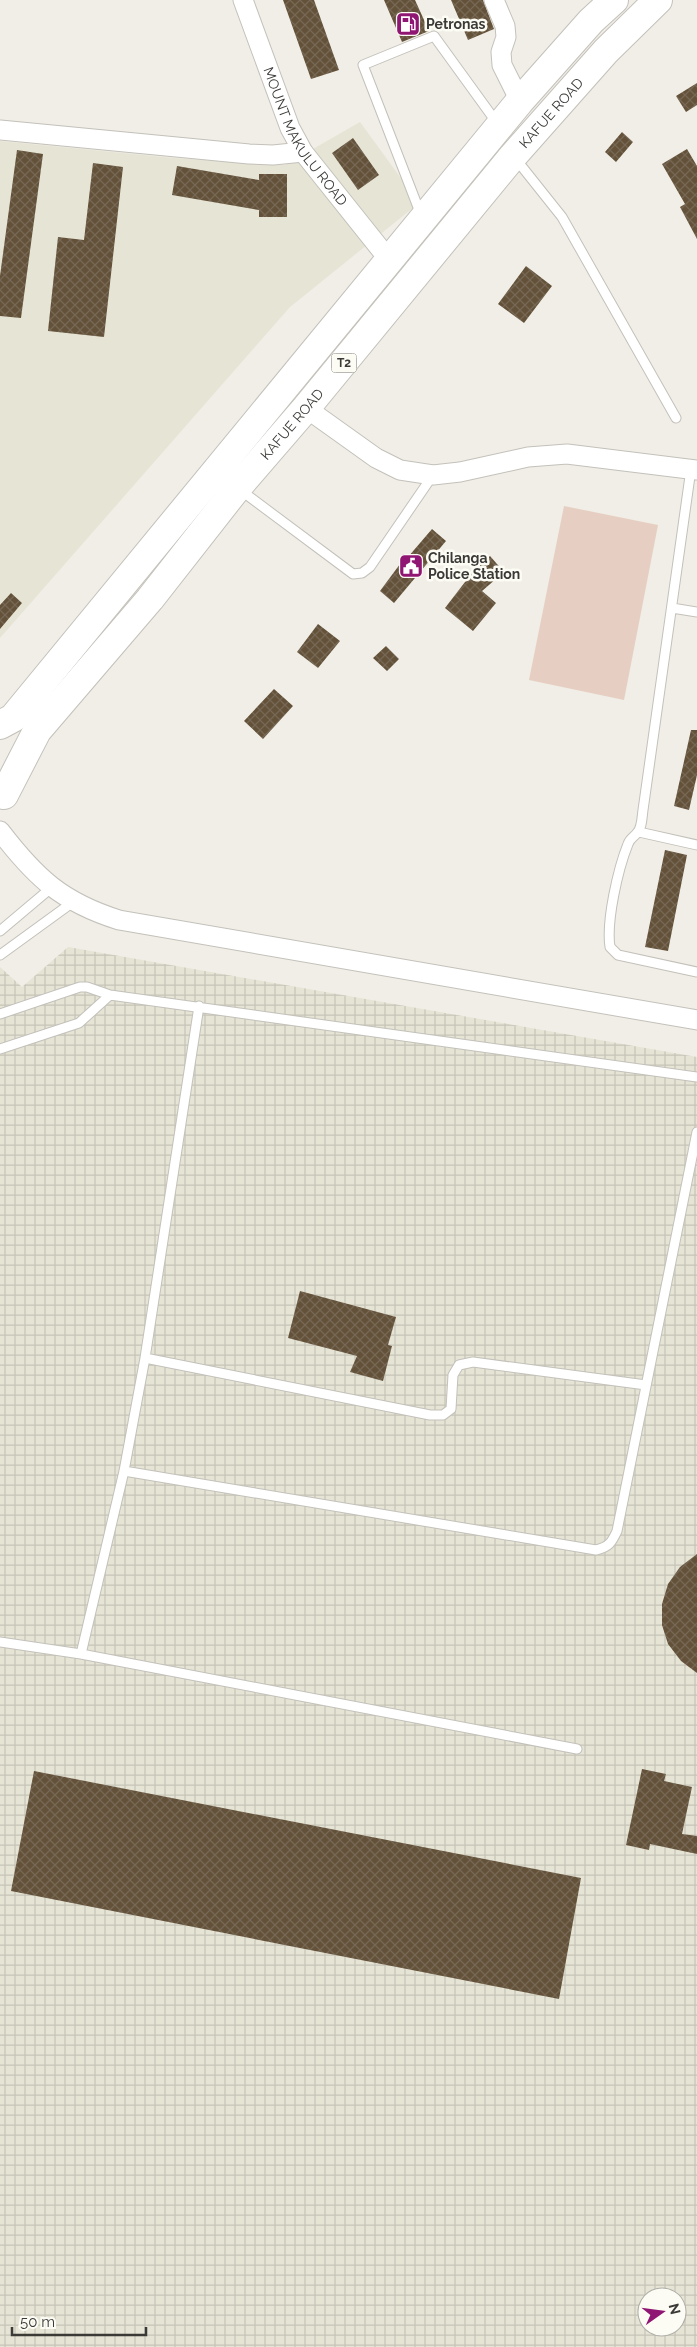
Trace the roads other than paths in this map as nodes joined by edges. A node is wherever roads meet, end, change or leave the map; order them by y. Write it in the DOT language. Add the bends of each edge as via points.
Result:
graph roads {
  1 [pos="243,0"];
  2 [pos="494,0"];
  3 [pos="614,0"];
  4 [pos="658,0"];
  5 [pos="520,101"];
  6 [pos="499,126"];
  7 [pos="0,130"];
  8 [pos="302,152"];
  9 [pos="513,156"];
  10 [pos="423,220"];
  11 [pos="390,260"];
  12 [pos="306,408"];
  13 [pos="676,418"];
  14 [pos="694,470"];
  15 [pos="433,475"];
  16 [pos="237,488"];
  17 [pos="672,608"];
  18 [pos="697,612"];
  19 [pos="0,725"];
  20 [pos="1,791"];
  21 [pos="0,831"];
  22 [pos="639,832"];
  23 [pos="697,845"];
  24 [pos="51,888"];
  25 [pos="73,902"];
  26 [pos="0,931"];
  27 [pos="0,955"];
  28 [pos="697,972"];
  29 [pos="110,996"];
  30 [pos="199,1006"];
  31 [pos="0,1014"];
  32 [pos="697,1020"];
  33 [pos="0,1049"];
  34 [pos="697,1077"];
  35 [pos="697,1132"];
  36 [pos="145,1358"];
  37 [pos="646,1385"];
  38 [pos="124,1471"];
  39 [pos="0,1642"];
  40 [pos="81,1654"];
  41 [pos="577,1748"];
  1 -- 8 [label="street, MOUNT MAKULU ROAD" via="290,128"];
  2 -- 5 [label="street" via="505,26 502,65"];
  3 -- 5 [label="highway, KAFUE ROAD / T2" via="591,21"];
  4 -- 9 [label="highway, KAFUE ROAD / T2" via="606,51"];
  5 -- 6 [label="highway, KAFUE ROAD / T2"];
  6 -- 10 [label="highway, KAFUE ROAD / T2"];
  6 -- 10 [label="lane" via="434,36 363,65"];
  7 -- 8 [label="street" via="273,156"];
  8 -- 11 [label="street, MOUNT MAKULU ROAD"];
  9 -- 12 [label="highway, KAFUE ROAD / T2"];
  9 -- 13 [label="lane" via="562,217"];
  10 -- 11 [label="highway, KAFUE ROAD / T2"];
  11 -- 19 [label="highway, KAFUE ROAD / T2" via="13,718"];
  12 -- 15 [label="street" via="376,458 400,470"];
  12 -- 16 [label="highway, KAFUE ROAD / T2"];
  14 -- 15 [label="street" via="567,454 528,457"];
  14 -- 17 [label="lane"];
  15 -- 16 [label="lane" via="370,567 362,573 353,574"];
  16 -- 20 [label="highway, KAFUE ROAD / T2" via="150,599 37,731"];
  17 -- 18 [label="lane"];
  17 -- 22 [label="lane"];
  21 -- 24 [label="street" via="23,861"];
  22 -- 23 [label="lane"];
  22 -- 28 [label="lane" via="630,838 614,892 608,939 610,948 618,955"];
  24 -- 25 [label="street"];
  24 -- 26 [label="lane"];
  25 -- 27 [label="lane"];
  25 -- 32 [label="street" via="119,920"];
  29 -- 30 [label="lane"];
  29 -- 31 [label="lane" via="80,987"];
  29 -- 33 [label="lane" via="79,1023"];
  30 -- 34 [label="lane"];
  30 -- 36 [label="lane"];
  35 -- 37 [label="lane"];
  36 -- 37 [label="lane" via="430,1415 442,1415 451,1409 453,1375 459,1365 473,1362"];
  36 -- 38 [label="lane"];
  37 -- 38 [label="lane" via="617,1531 606,1548 596,1550"];
  38 -- 40 [label="lane"];
  39 -- 40 [label="lane"];
  40 -- 41 [label="lane"];
}
